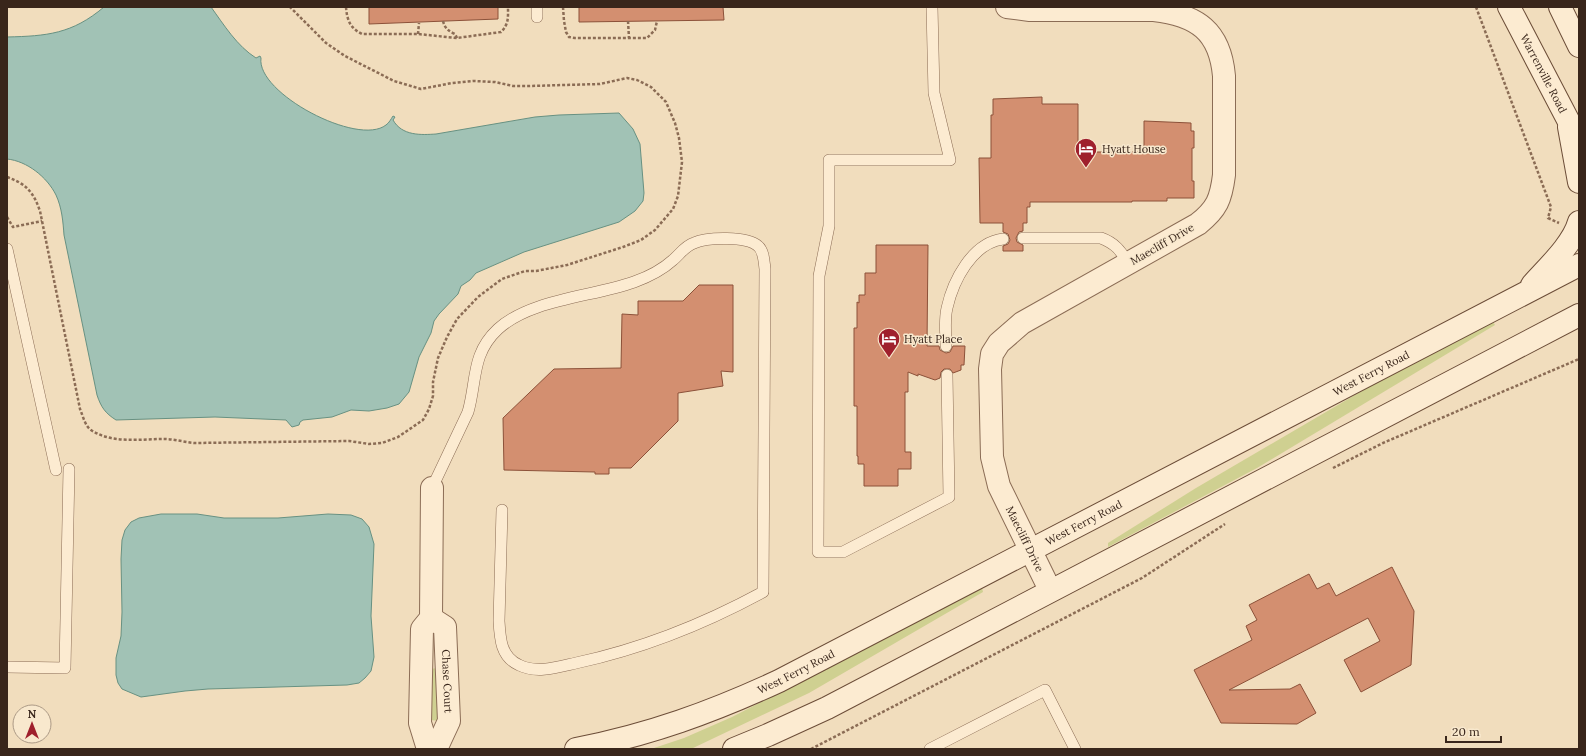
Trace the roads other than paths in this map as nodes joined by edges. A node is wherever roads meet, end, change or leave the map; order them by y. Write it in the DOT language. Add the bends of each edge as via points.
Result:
graph roads {
  1 [pos="932,7"];
  2 [pos="1007,7"];
  3 [pos="1509,7"];
  4 [pos="1560,7"];
  5 [pos="1579,46"];
  6 [pos="1567,118"];
  7 [pos="1579,141"];
  8 [pos="1579,182"];
  9 [pos="1570,223"];
  10 [pos="1023,238"];
  11 [pos="1003,239"];
  12 [pos="7,249"];
  13 [pos="1128,263"];
  14 [pos="1579,265"];
  15 [pos="1524,294"];
  16 [pos="1579,315"];
  17 [pos="1579,328"];
  18 [pos="1549,331"];
  19 [pos="946,346"];
  20 [pos="947,375"];
  21 [pos="69,469"];
  22 [pos="56,470"];
  23 [pos="432,488"];
  24 [pos="502,510"];
  25 [pos="1030,551"];
  26 [pos="1050,590"];
  27 [pos="431,618"];
  28 [pos="7,667"];
  29 [pos="428,749"];
  30 [pos="436,749"];
  31 [pos="576,749"];
  32 [pos="734,749"];
  33 [pos="930,749"];
  34 [pos="1075,749"];
  1 -- 20 [label="lane" via="934,93 950,160 829,160 829,226 819,276 818,552 843,552 949,497"];
  2 -- 13 [label="main road, Maecliff Drive" via="1030,10 1173,12 1190,19 1212,35 1218,47 1224,76 1224,168 1218,202 1210,214 1198,224"];
  3 -- 6 [label="main road, Warrenville Road"];
  4 -- 5 [label="main road"];
  6 -- 7 [label="main road, Warrenville Road"];
  6 -- 8 [label="main road"];
  9 -- 15 [label="main road" via="1577,230"];
  10 -- 13 [label="lane" via="1101,238 1117,247"];
  11 -- 19 [label="lane" via="992,241 977,253 966,265 955,284 947,310"];
  12 -- 22 [label="lane"];
  13 -- 25 [label="main road, Maecliff Drive" via="1022,323 1000,342 992,354 990,376 994,472"];
  14 -- 15 [label="main road, West Ferry Road"];
  15 -- 25 [label="main road, West Ferry Road"];
  16 -- 18 [label="main road"];
  17 -- 18 [label="main road"];
  18 -- 26 [label="main road"];
  21 -- 28 [label="lane" via="66,668"];
  23 -- 24 [label="lane" via="468,412 479,357 490,337 505,323 532,309 645,278 669,264 699,240 723,238 758,246 762,250 765,269 763,592 722,613 625,650 555,668 526,668 506,655 500,639"];
  23 -- 27 [label="main road"];
  25 -- 26 [label="main road, Maecliff Drive"];
  25 -- 31 [label="main road, West Ferry Road" via="739,700 645,733"];
  26 -- 32 [label="main road" via="827,708"];
  27 -- 29 [label="main road" via="422,629 420,723"];
  27 -- 30 [label="main road, Chase Court" via="445,627 449,721"];
  33 -- 34 [label="lane" via="1045,690"];
}
